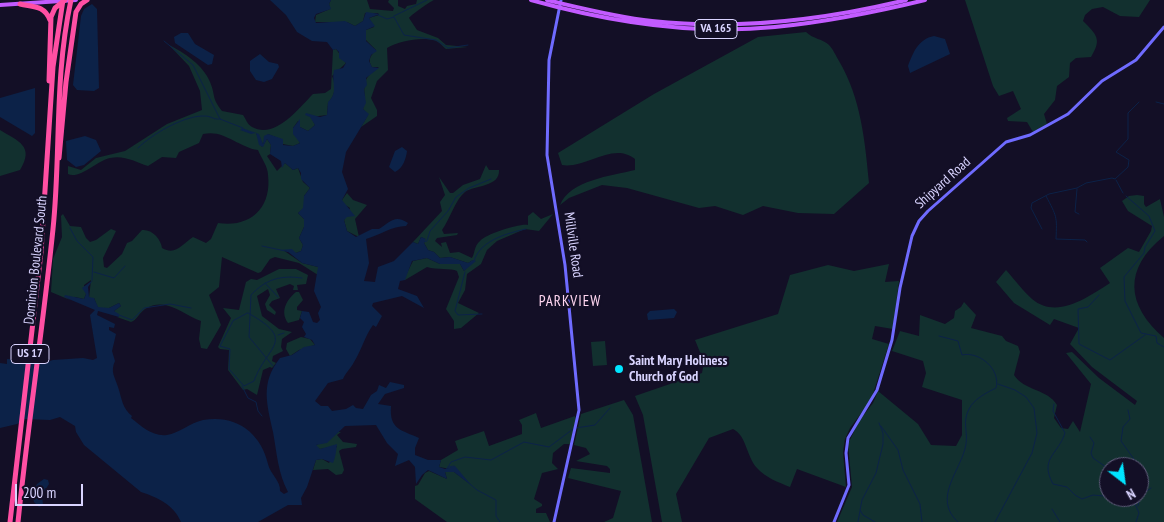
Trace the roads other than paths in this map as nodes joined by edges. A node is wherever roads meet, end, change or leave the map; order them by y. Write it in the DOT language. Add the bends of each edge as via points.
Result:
graph roads {
  1 [pos="76,0"];
  2 [pos="87,0"];
  3 [pos="531,0"];
  4 [pos="547,0"];
  5 [pos="906,0"];
  6 [pos="925,0"];
  7 [pos="66,1"];
  8 [pos="20,4"];
  9 [pos="560,4"];
  10 [pos="0,5"];
  11 [pos="51,25"];
  12 [pos="1164,27"];
  13 [pos="73,29"];
  14 [pos="48,133"];
  15 [pos="56,185"];
  16 [pos="10,522"];
  17 [pos="18,522"];
  18 [pos="554,522"];
  19 [pos="834,522"];
  1 -- 7 [label="main road"];
  2 -- 13 [label="highway" via="77,10"];
  3 -- 9 [label="main road, VA 165"];
  4 -- 9 [label="main road, VA 165"];
  5 -- 9 [label="main road, VA 165" via="810,18 721,24 652,21"];
  6 -- 9 [label="main road, VA 165" via="774,28 670,27"];
  7 -- 8 [label="main road"];
  7 -- 11 [label="highway" via="53,12"];
  7 -- 13 [label="highway" via="73,10"];
  7 -- 14 [label="highway, Dominion Boulevard South / US 17" via="58,24"];
  7 -- 15 [label="highway, Dominion Boulevard South / US 17" via="57,101"];
  8 -- 10 [label="main road"];
  8 -- 11 [label="highway" via="41,8"];
  9 -- 18 [label="street, Millville Road" via="549,60 547,155 565,265 579,410"];
  11 -- 14 [label="highway"];
  12 -- 19 [label="street, Shipyard Road" via="1140,57 1102,81 1068,114 1030,135 1004,143 922,217 912,236 893,335 877,390 848,438 849,485"];
  13 -- 15 [label="highway"];
  14 -- 16 [label="highway, Dominion Boulevard South / US 17" via="47,185 38,281"];
  15 -- 17 [label="highway, Dominion Boulevard South / US 17"];
}
